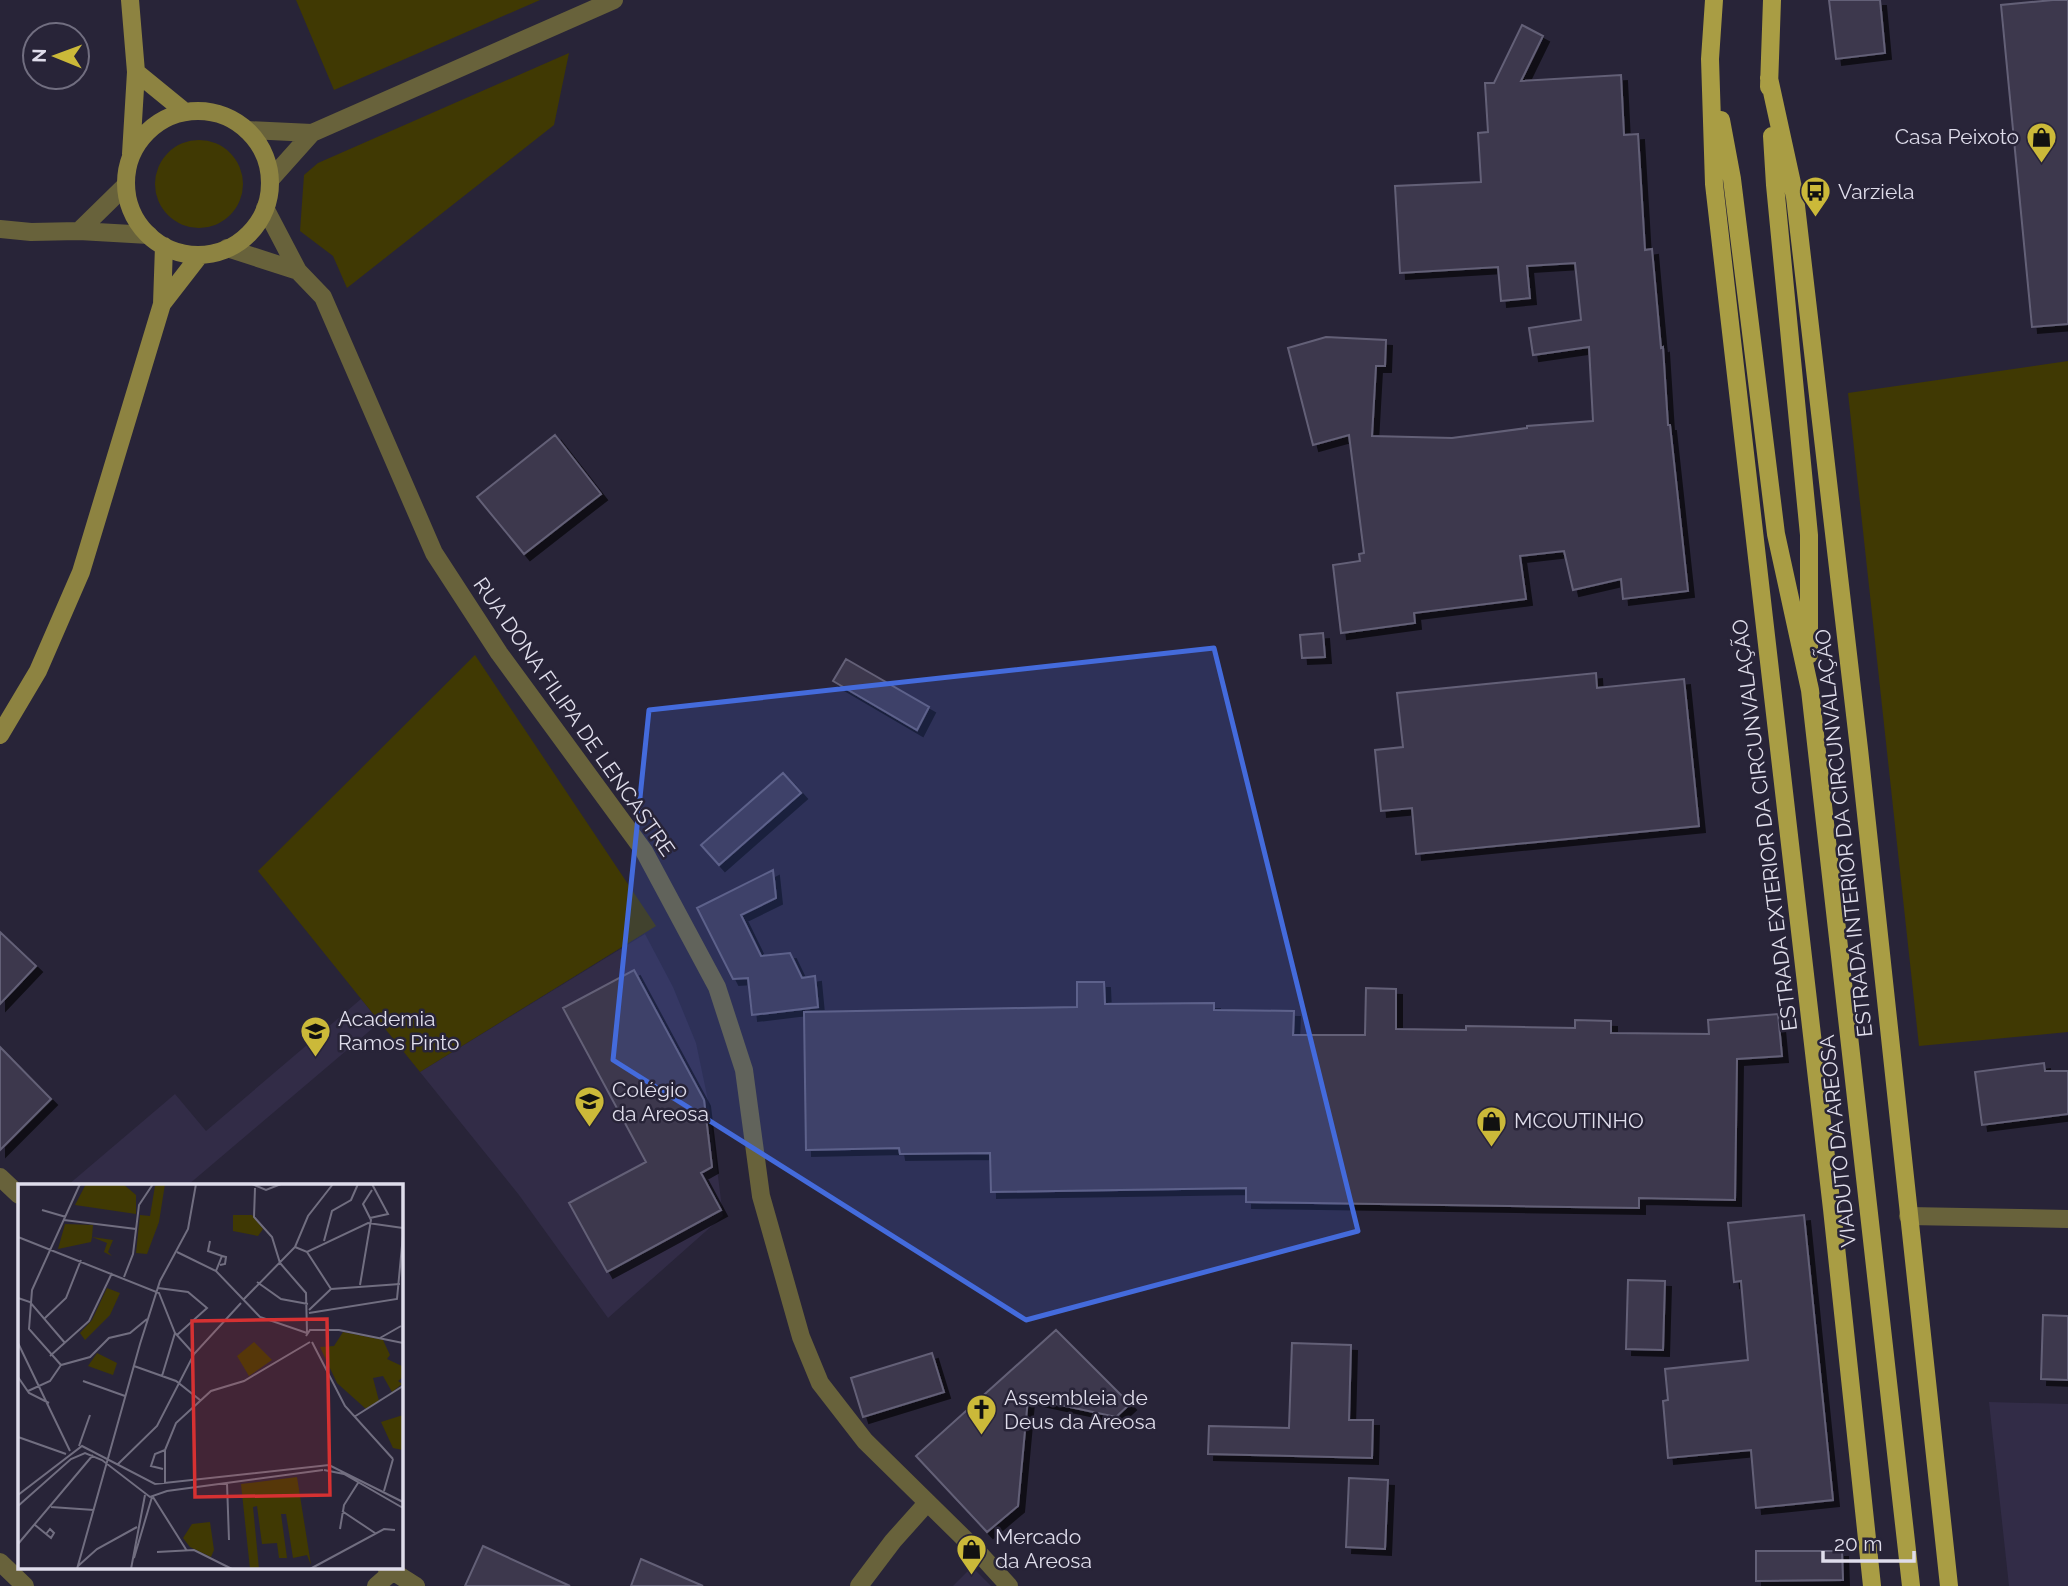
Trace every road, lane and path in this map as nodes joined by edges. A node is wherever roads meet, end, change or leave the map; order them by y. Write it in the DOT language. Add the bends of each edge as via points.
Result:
graph roads {
  1 [pos="130,0"];
  2 [pos="614,0"];
  3 [pos="1714,0"];
  4 [pos="1772,0"];
  5 [pos="1710,58"];
  6 [pos="136,72"];
  7 [pos="1769,78"];
  8 [pos="185,112"];
  9 [pos="247,130"];
  10 [pos="312,133"];
  11 [pos="131,157"];
  12 [pos="270,180"];
  13 [pos="126,185"];
  14 [pos="265,208"];
  15 [pos="0,229"];
  16 [pos="79,231"];
  17 [pos="149,235"];
  18 [pos="164,246"];
  19 [pos="227,248"];
  20 [pos="200,255"];
  21 [pos="298,271"];
  22 [pos="162,304"];
  23 [pos="1810,691"];
  24 [pos="0,736"];
  25 [pos="0,1177"];
  26 [pos="18,1194"];
  27 [pos="1908,1216"];
  28 [pos="2068,1219"];
  29 [pos="927,1503"];
  30 [pos="0,1562"];
  31 [pos="389,1569"];
  32 [pos="25,1586"];
  33 [pos="376,1586"];
  34 [pos="416,1586"];
  35 [pos="859,1586"];
  36 [pos="1009,1586"];
  37 [pos="1872,1586"];
  38 [pos="1911,1586"];
  39 [pos="1949,1586"];
  1 -- 6 [label="street"];
  2 -- 10 [label="street"];
  3 -- 5 [label="main road, ESTRADA EXTERIOR DA CIRCUNVALAÇÃO"];
  4 -- 7 [label="main road, ESTRADA INTERIOR DA CIRCUNVALAÇÃO"];
  5 -- 23 [label="main road, ESTRADA EXTERIOR DA CIRCUNVALAÇÃO" via="1732,180 1776,534"];
  5 -- 37 [label="main road, ESTRADA EXTERIOR DA CIRCUNVALAÇÃO" via="1714,184"];
  6 -- 8 [label="street"];
  6 -- 11 [label="street"];
  7 -- 23 [label="main road, ESTRADA INTERIOR DA CIRCUNVALAÇÃO" via="1809,535"];
  7 -- 27 [label="main road, ESTRADA INTERIOR DA CIRCUNVALAÇÃO" via="1795,197"];
  8 -- 9 [label="street" via="218,114"];
  8 -- 11 [label="street" via="152,128"];
  9 -- 10 [label="street"];
  9 -- 12 [label="street" via="259,145"];
  10 -- 12 [label="street"];
  11 -- 13 [label="street"];
  12 -- 14 [label="street"];
  13 -- 16 [label="street"];
  13 -- 17 [label="street" via="129,204"];
  14 -- 19 [label="street" via="256,225"];
  14 -- 21 [label="street, RUA DONA FILIPA DE LENCASTRE"];
  15 -- 16 [label="street"];
  16 -- 17 [label="street"];
  17 -- 18 [label="street"];
  18 -- 20 [label="street"];
  18 -- 22 [label="street"];
  19 -- 20 [label="street"];
  19 -- 21 [label="street, RUA DONA FILIPA DE LENCASTRE"];
  20 -- 22 [label="street"];
  21 -- 29 [label="street, RUA DONA FILIPA DE LENCASTRE" via="323,297 434,553 499,653 644,851 717,986 744,1070 761,1196 820,1383 865,1441"];
  22 -- 24 [label="street" via="81,572 38,671"];
  23 -- 38 [label="main road, VIADUTO DA AREOSA"];
  25 -- 26 [label="street"];
  27 -- 28 [label="street"];
  27 -- 39 [label="main road, ESTRADA INTERIOR DA CIRCUNVALAÇÃO"];
  29 -- 35 [label="street"];
  29 -- 36 [label="street, RUA DONA FILIPA DE LENCASTRE"];
  30 -- 32 [label="street"];
  31 -- 33 [label="street"];
  31 -- 34 [label="street"];
}
